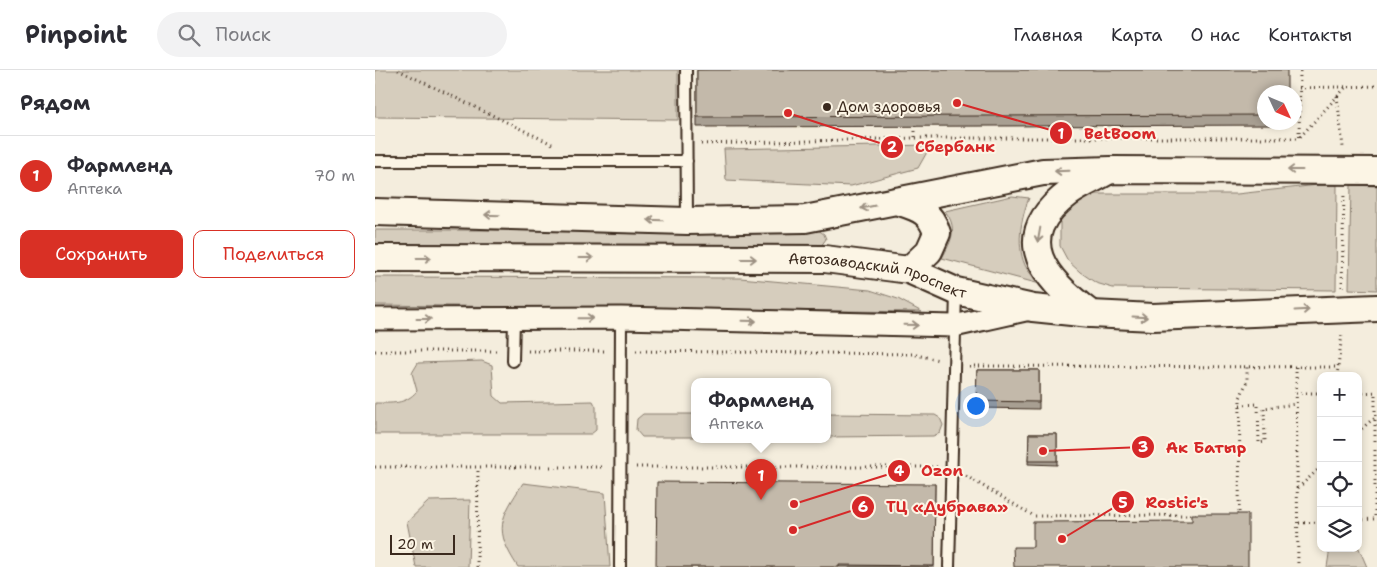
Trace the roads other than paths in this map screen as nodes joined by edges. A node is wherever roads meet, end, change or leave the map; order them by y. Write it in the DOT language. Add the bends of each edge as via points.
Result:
graph roads {
  1 [pos="687,70"];
  2 [pos="1377,154"];
  3 [pos="375,161"];
  4 [pos="687,162"];
  5 [pos="1344,169"];
  6 [pos="1111,170"];
  7 [pos="1377,171"];
  8 [pos="897,201"];
  9 [pos="375,212"];
  10 [pos="687,220"];
  11 [pos="375,258"];
  12 [pos="909,270"];
  13 [pos="956,291"];
  14 [pos="1033,308"];
  15 [pos="1377,308"];
  16 [pos="1091,314"];
  17 [pos="621,318"];
  18 [pos="375,319"];
  19 [pos="513,319"];
  20 [pos="954,326"];
  21 [pos="513,356"];
  22 [pos="620,567"];
  23 [pos="949,567"];
  1 -- 4 [label="lane"];
  2 -- 5 [label="street" via="1362,165"];
  3 -- 4 [label="lane"];
  4 -- 10 [label="lane"];
  5 -- 6 [label="street, one-way"];
  5 -- 7 [label="street"];
  6 -- 8 [label="street, one-way" via="1043,172"];
  6 -- 16 [label="street, one-way" via="1069,193 1048,213 1038,232 1038,256 1049,277 1065,295"];
  8 -- 10 [label="street, one-way" via="805,219"];
  8 -- 12 [label="street" via="925,211 935,224 937,233 929,251"];
  10 -- 9 [label="street, one-way"];
  11 -- 12 [label="street, Автозаводский проспект, one-way" via="825,259"];
  12 -- 13 [label="street, Автозаводский проспект"];
  13 -- 14 [label="street, Автозаводский проспект"];
  13 -- 20 [label="lane"];
  14 -- 16 [label="street, Автозаводский проспект"];
  14 -- 20 [label="street"];
  16 -- 15 [label="street, Автозаводский проспект, one-way" via="1153,317"];
  19 -- 17 [label="street, one-way"];
  17 -- 20 [label="street, one-way"];
  17 -- 22 [label="lane"];
  18 -- 19 [label="street, one-way"];
  19 -- 21 [label="lane"];
  20 -- 23 [label="lane"];
}
